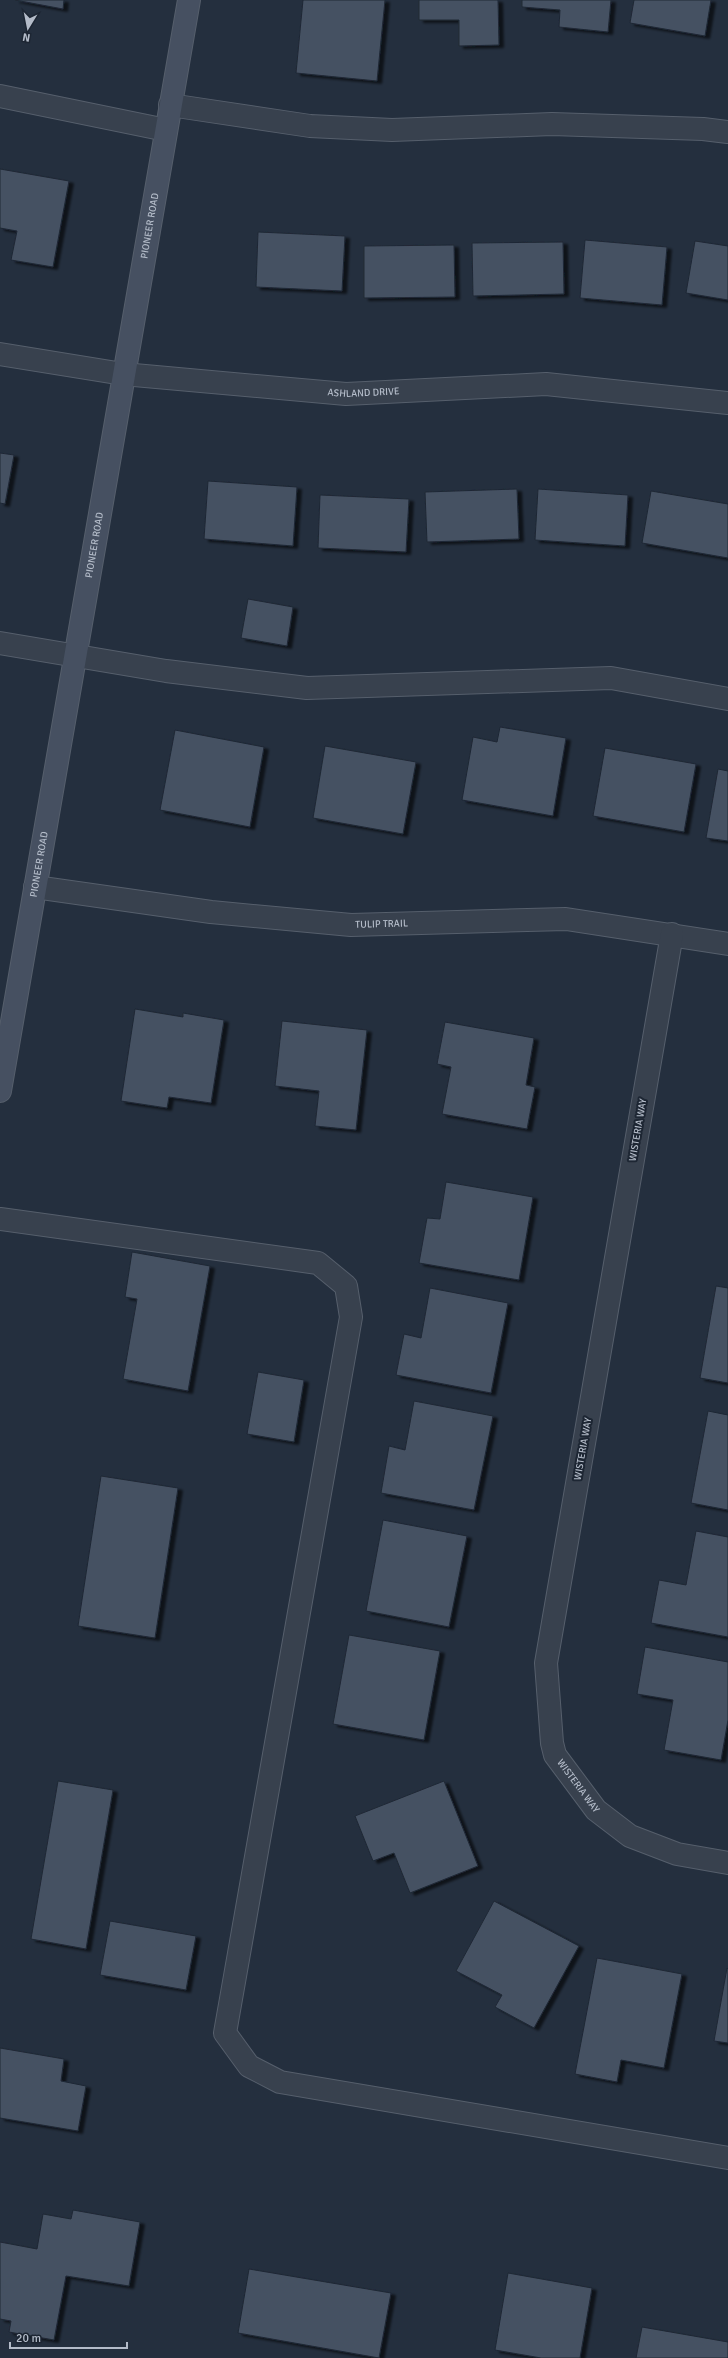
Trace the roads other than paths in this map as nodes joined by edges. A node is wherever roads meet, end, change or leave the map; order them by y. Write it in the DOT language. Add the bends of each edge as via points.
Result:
graph roads {
  1 [pos="189,0"];
  2 [pos="0,96"];
  3 [pos="170,106"];
  4 [pos="166,130"];
  5 [pos="728,132"];
  6 [pos="0,354"];
  7 [pos="123,374"];
  8 [pos="728,403"];
  9 [pos="0,643"];
  10 [pos="75,655"];
  11 [pos="728,699"];
  12 [pos="35,887"];
  13 [pos="672,934"];
  14 [pos="728,944"];
  15 [pos="0,1091"];
  16 [pos="0,1219"];
  17 [pos="728,1863"];
  18 [pos="728,2158"];
  1 -- 3 [label="main road, PIONEER ROAD"];
  2 -- 4 [label="street"];
  3 -- 4 [label="main road, PIONEER ROAD"];
  3 -- 5 [label="street" via="310,126 370,129 552,124 702,128"];
  4 -- 7 [label="main road, PIONEER ROAD"];
  6 -- 7 [label="street, ASHLAND DRIVE"];
  7 -- 8 [label="street, ASHLAND DRIVE" via="346,394 546,384"];
  7 -- 10 [label="main road, PIONEER ROAD"];
  9 -- 10 [label="street"];
  10 -- 11 [label="street" via="166,672 307,688 611,678"];
  10 -- 12 [label="main road, PIONEER ROAD"];
  12 -- 13 [label="street, TULIP TRAIL" via="211,912 351,925 566,918"];
  12 -- 15 [label="main road, PIONEER ROAD"];
  13 -- 14 [label="street, TULIP TRAIL"];
  13 -- 17 [label="street, WISTERIA WAY" via="546,1663 555,1755 596,1810 630,1836 677,1854"];
  16 -- 18 [label="street" via="318,1263 346,1286 351,1317 225,2033 249,2066 280,2082"];
}
